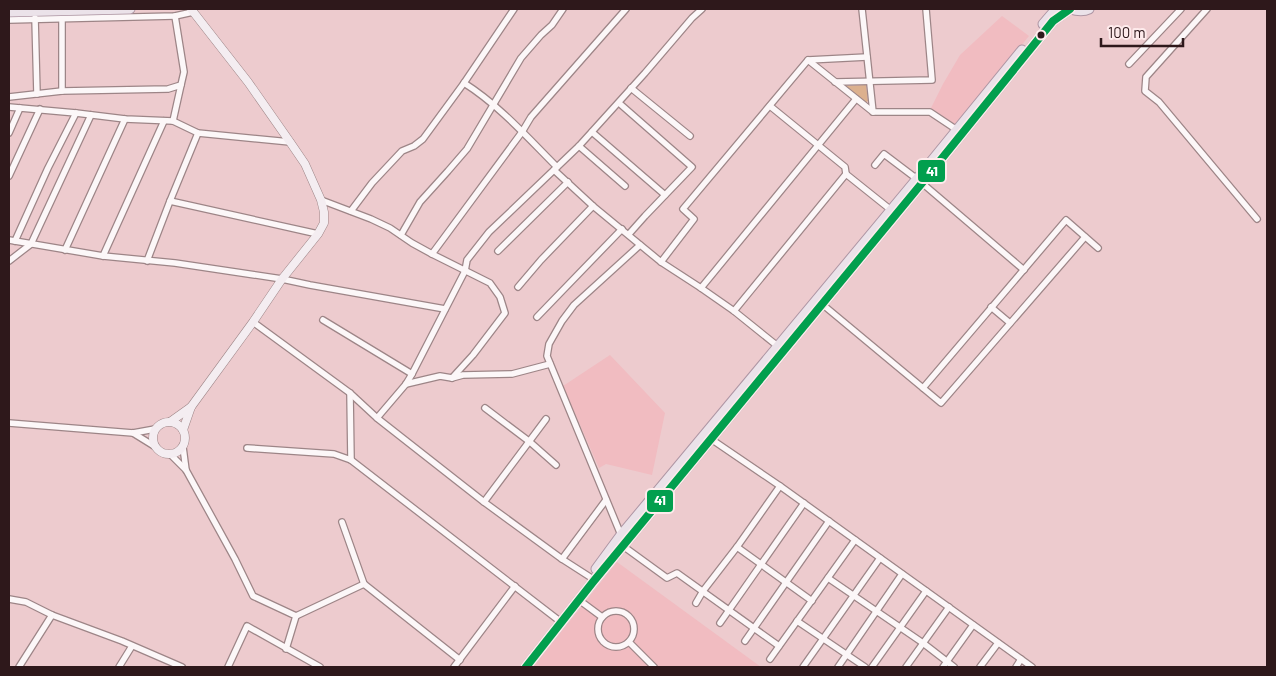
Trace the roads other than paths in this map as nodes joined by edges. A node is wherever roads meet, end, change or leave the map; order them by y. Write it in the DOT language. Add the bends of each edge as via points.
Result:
graph roads {
  1 [pos="130,9"];
  2 [pos="514,9"];
  3 [pos="563,9"];
  4 [pos="626,9"];
  5 [pos="702,9"];
  6 [pos="862,9"];
  7 [pos="926,9"];
  8 [pos="1056,9"];
  9 [pos="1070,9"];
  10 [pos="1089,9"];
  11 [pos="1181,9"];
  12 [pos="1206,9"];
  13 [pos="192,10"];
  14 [pos="9,12"];
  15 [pos="175,16"];
  16 [pos="35,18"];
  17 [pos="62,19"];
  18 [pos="9,20"];
  19 [pos="867,57"];
  20 [pos="808,60"];
  21 [pos="1128,64"];
  22 [pos="870,81"];
  23 [pos="835,82"];
  24 [pos="464,83"];
  25 [pos="182,85"];
  26 [pos="630,88"];
  27 [pos="62,91"];
  28 [pos="37,94"];
  29 [pos="9,97"];
  30 [pos="856,99"];
  31 [pos="619,103"];
  32 [pos="493,105"];
  33 [pos="770,106"];
  34 [pos="9,107"];
  35 [pos="20,108"];
  36 [pos="40,109"];
  37 [pos="873,112"];
  38 [pos="76,113"];
  39 [pos="91,114"];
  40 [pos="125,119"];
  41 [pos="164,120"];
  42 [pos="173,122"];
  43 [pos="957,130"];
  44 [pos="9,132"];
  45 [pos="522,132"];
  46 [pos="592,132"];
  47 [pos="198,133"];
  48 [pos="690,136"];
  49 [pos="290,142"];
  50 [pos="579,146"];
  51 [pos="817,146"];
  52 [pos="875,165"];
  53 [pos="556,168"];
  54 [pos="846,174"];
  55 [pos="9,176"];
  56 [pos="919,181"];
  57 [pos="568,182"];
  58 [pos="624,186"];
  59 [pos="665,194"];
  60 [pos="322,200"];
  61 [pos="170,201"];
  62 [pos="593,206"];
  63 [pos="891,210"];
  64 [pos="351,211"];
  65 [pos="1257,219"];
  66 [pos="622,230"];
  67 [pos="318,234"];
  68 [pos="629,234"];
  69 [pos="401,235"];
  70 [pos="1085,237"];
  71 [pos="12,241"];
  72 [pos="31,244"];
  73 [pos="640,245"];
  74 [pos="1098,248"];
  75 [pos="65,250"];
  76 [pos="498,251"];
  77 [pos="432,254"];
  78 [pos="103,256"];
  79 [pos="9,261"];
  80 [pos="147,261"];
  81 [pos="661,262"];
  82 [pos="1024,270"];
  83 [pos="465,271"];
  84 [pos="282,279"];
  85 [pos="518,287"];
  86 [pos="701,288"];
  87 [pos="822,304"];
  88 [pos="991,307"];
  89 [pos="445,309"];
  90 [pos="734,311"];
  91 [pos="537,317"];
  92 [pos="323,320"];
  93 [pos="253,322"];
  94 [pos="1010,323"];
  95 [pos="781,349"];
  96 [pos="550,364"];
  97 [pos="412,374"];
  98 [pos="452,378"];
  99 [pos="406,384"];
  100 [pos="924,388"];
  101 [pos="350,393"];
  102 [pos="191,407"];
  103 [pos="485,408"];
  104 [pos="376,418"];
  105 [pos="546,419"];
  106 [pos="170,422"];
  107 [pos="9,423"];
  108 [pos="155,429"];
  109 [pos="183,430"];
  110 [pos="133,433"];
  111 [pos="710,439"];
  112 [pos="530,442"];
  113 [pos="154,446"];
  114 [pos="183,447"];
  115 [pos="246,448"];
  116 [pos="171,454"];
  117 [pos="351,460"];
  118 [pos="556,465"];
  119 [pos="186,470"];
  120 [pos="780,486"];
  121 [pos="606,500"];
  122 [pos="484,502"];
  123 [pos="804,503"];
  124 [pos="829,521"];
  125 [pos="342,522"];
  126 [pos="621,535"];
  127 [pos="855,540"];
  128 [pos="622,546"];
  129 [pos="736,547"];
  130 [pos="880,558"];
  131 [pos="562,559"];
  132 [pos="760,565"];
  133 [pos="902,574"];
  134 [pos="828,578"];
  135 [pos="592,579"];
  136 [pos="786,582"];
  137 [pos="364,584"];
  138 [pos="516,586"];
  139 [pos="703,591"];
  140 [pos="926,591"];
  141 [pos="853,595"];
  142 [pos="9,599"];
  143 [pos="579,600"];
  144 [pos="812,600"];
  145 [pos="696,603"];
  146 [pos="949,607"];
  147 [pos="728,610"];
  148 [pos="877,611"];
  149 [pos="52,615"];
  150 [pos="296,616"];
  151 [pos="602,618"];
  152 [pos="557,619"];
  153 [pos="798,620"];
  154 [pos="720,623"];
  155 [pos="974,625"];
  156 [pos="900,627"];
  157 [pos="754,628"];
  158 [pos="823,638"];
  159 [pos="745,641"];
  160 [pos="630,642"];
  161 [pos="923,643"];
  162 [pos="998,643"];
  163 [pos="132,646"];
  164 [pos="779,646"];
  165 [pos="286,649"];
  166 [pos="847,654"];
  167 [pos="770,659"];
  168 [pos="1021,659"];
  169 [pos="460,660"];
  170 [pos="945,665"];
  171 [pos="19,667"];
  172 [pos="119,667"];
  173 [pos="182,667"];
  174 [pos="228,667"];
  175 [pos="320,667"];
  176 [pos="454,667"];
  177 [pos="519,667"];
  178 [pos="526,667"];
  179 [pos="654,667"];
  180 [pos="803,667"];
  181 [pos="838,667"];
  182 [pos="865,667"];
  183 [pos="872,667"];
  184 [pos="906,667"];
  185 [pos="954,667"];
  186 [pos="980,667"];
  187 [pos="1016,667"];
  188 [pos="1032,667"];
  1 -- 14 [label="main road"];
  2 -- 24 [label="street"];
  3 -- 32 [label="street" via="521,58"];
  4 -- 45 [label="street" via="546,99"];
  5 -- 26 [label="street"];
  6 -- 19 [label="street"];
  7 -- 22 [label="street" via="932,80"];
  8 -- 43 [label="main road"];
  9 -- 10 [label="main road"];
  9 -- 56 [label="main road" via="1053,21"];
  11 -- 21 [label="street"];
  12 -- 65 [label="street" via="1146,77 1145,91 1159,102"];
  13 -- 15 [label="street"];
  13 -- 49 [label="street"];
  15 -- 17 [label="street"];
  15 -- 25 [label="street" via="184,72"];
  16 -- 17 [label="street"];
  16 -- 18 [label="street"];
  16 -- 28 [label="street"];
  17 -- 27 [label="street"];
  19 -- 20 [label="street"];
  19 -- 22 [label="street"];
  20 -- 23 [label="street"];
  20 -- 33 [label="street"];
  22 -- 23 [label="street"];
  22 -- 37 [label="street"];
  23 -- 30 [label="street"];
  24 -- 32 [label="street"];
  24 -- 64 [label="street" via="423,139 402,151"];
  25 -- 27 [label="street" via="168,89"];
  25 -- 42 [label="street"];
  26 -- 31 [label="street"];
  26 -- 48 [label="street"];
  27 -- 28 [label="street"];
  28 -- 29 [label="street"];
  30 -- 37 [label="street"];
  30 -- 51 [label="street"];
  31 -- 46 [label="street"];
  31 -- 59 [label="street" via="692,167"];
  32 -- 45 [label="street"];
  32 -- 69 [label="street" via="467,149 420,202"];
  33 -- 51 [label="street"];
  33 -- 81 [label="street" via="683,209 694,220"];
  34 -- 35 [label="street"];
  35 -- 36 [label="street"];
  35 -- 44 [label="street"];
  36 -- 38 [label="street"];
  36 -- 55 [label="street"];
  37 -- 43 [label="street" via="930,112"];
  38 -- 39 [label="street"];
  38 -- 71 [label="street"];
  39 -- 40 [label="street"];
  39 -- 72 [label="street"];
  40 -- 41 [label="street"];
  40 -- 75 [label="street"];
  41 -- 42 [label="street"];
  41 -- 78 [label="street"];
  42 -- 47 [label="street"];
  43 -- 56 [label="main road"];
  45 -- 53 [label="street"];
  45 -- 77 [label="street"];
  46 -- 50 [label="street"];
  46 -- 59 [label="street"];
  47 -- 49 [label="street"];
  47 -- 61 [label="street"];
  49 -- 60 [label="street" via="305,164"];
  50 -- 53 [label="street"];
  50 -- 58 [label="street"];
  51 -- 54 [label="street" via="845,167"];
  51 -- 86 [label="street"];
  52 -- 56 [label="street" via="884,154"];
  53 -- 57 [label="street"];
  53 -- 83 [label="street" via="489,232 467,260"];
  54 -- 63 [label="street"];
  54 -- 90 [label="street"];
  56 -- 63 [label="main road"];
  56 -- 82 [label="street"];
  56 -- 87 [label="main road"];
  57 -- 62 [label="street"];
  57 -- 76 [label="street"];
  59 -- 68 [label="street"];
  60 -- 64 [label="street"];
  60 -- 67 [label="street" via="324,223"];
  61 -- 67 [label="street"];
  61 -- 80 [label="street"];
  62 -- 66 [label="street"];
  62 -- 85 [label="street"];
  63 -- 95 [label="main road"];
  64 -- 69 [label="street"];
  66 -- 68 [label="street"];
  66 -- 91 [label="street"];
  67 -- 84 [label="street"];
  68 -- 73 [label="street"];
  69 -- 77 [label="street"];
  70 -- 74 [label="street"];
  70 -- 82 [label="street" via="1066,220"];
  70 -- 94 [label="street"];
  71 -- 72 [label="street"];
  72 -- 75 [label="street"];
  72 -- 79 [label="street"];
  73 -- 81 [label="street"];
  73 -- 96 [label="street" via="568,313 549,344 547,356"];
  75 -- 78 [label="street"];
  77 -- 83 [label="street"];
  78 -- 80 [label="street"];
  80 -- 84 [label="street"];
  81 -- 86 [label="street"];
  82 -- 88 [label="street"];
  83 -- 89 [label="street"];
  83 -- 98 [label="street" via="490,283 500,297 505,313"];
  84 -- 89 [label="street"];
  84 -- 93 [label="street"];
  86 -- 90 [label="street"];
  87 -- 95 [label="main road"];
  87 -- 100 [label="street"];
  88 -- 94 [label="street"];
  88 -- 100 [label="street"];
  89 -- 97 [label="street"];
  90 -- 95 [label="street"];
  92 -- 97 [label="street"];
  93 -- 101 [label="street"];
  93 -- 102 [label="street"];
  94 -- 100 [label="street" via="941,403"];
  95 -- 111 [label="main road"];
  95 -- 126 [label="main road"];
  96 -- 98 [label="street" via="512,374"];
  96 -- 121 [label="street"];
  97 -- 99 [label="street"];
  98 -- 99 [label="street" via="440,376"];
  99 -- 104 [label="street"];
  101 -- 104 [label="street"];
  101 -- 117 [label="street"];
  102 -- 106 [label="street"];
  102 -- 109 [label="street"];
  103 -- 112 [label="street"];
  104 -- 122 [label="street"];
  105 -- 112 [label="street"];
  106 -- 108 [label="street"];
  106 -- 109 [label="street"];
  107 -- 110 [label="street"];
  108 -- 110 [label="street"];
  108 -- 113 [label="street"];
  109 -- 114 [label="street"];
  110 -- 113 [label="street"];
  111 -- 120 [label="street"];
  111 -- 128 [label="main road"];
  112 -- 118 [label="street"];
  112 -- 122 [label="street"];
  113 -- 116 [label="street" via="163,454"];
  114 -- 116 [label="street"];
  114 -- 119 [label="street"];
  115 -- 117 [label="street" via="334,454"];
  116 -- 119 [label="street"];
  117 -- 138 [label="street"];
  119 -- 150 [label="street" via="253,596"];
  120 -- 123 [label="street"];
  120 -- 129 [label="street"];
  121 -- 126 [label="street"];
  121 -- 131 [label="street"];
  122 -- 131 [label="street"];
  123 -- 124 [label="street"];
  123 -- 132 [label="street"];
  124 -- 127 [label="street"];
  124 -- 136 [label="street"];
  125 -- 137 [label="street"];
  126 -- 135 [label="main road"];
  127 -- 130 [label="street"];
  127 -- 134 [label="street"];
  128 -- 135 [label="main road"];
  128 -- 139 [label="street" via="667,578 677,573"];
  129 -- 132 [label="street"];
  129 -- 139 [label="street"];
  130 -- 133 [label="street"];
  130 -- 141 [label="street"];
  131 -- 135 [label="street"];
  132 -- 136 [label="street"];
  132 -- 147 [label="street"];
  133 -- 140 [label="street"];
  133 -- 148 [label="street"];
  134 -- 141 [label="street"];
  134 -- 144 [label="street"];
  135 -- 143 [label="main road"];
  135 -- 152 [label="main road"];
  136 -- 144 [label="street"];
  136 -- 157 [label="street"];
  137 -- 150 [label="street"];
  137 -- 169 [label="street"];
  138 -- 152 [label="street"];
  138 -- 169 [label="street"];
  139 -- 145 [label="street"];
  139 -- 147 [label="street"];
  140 -- 146 [label="street"];
  140 -- 156 [label="street"];
  141 -- 148 [label="street"];
  141 -- 158 [label="street"];
  142 -- 149 [label="street" via="26,602"];
  143 -- 151 [label="street"];
  143 -- 178 [label="main road"];
  144 -- 153 [label="street"];
  146 -- 155 [label="street"];
  146 -- 161 [label="street"];
  147 -- 154 [label="street"];
  147 -- 157 [label="street"];
  148 -- 156 [label="street"];
  148 -- 166 [label="street"];
  149 -- 163 [label="street"];
  149 -- 171 [label="street"];
  150 -- 165 [label="street"];
  151 -- 160 [label="street" via="598,629 603,642 614,647"];
  151 -- 160 [label="street" via="613,611 625,613 633,623"];
  152 -- 177 [label="main road"];
  153 -- 158 [label="street"];
  153 -- 164 [label="street"];
  155 -- 162 [label="street"];
  155 -- 170 [label="street"];
  156 -- 161 [label="street"];
  156 -- 183 [label="street"];
  157 -- 159 [label="street"];
  157 -- 164 [label="street"];
  158 -- 166 [label="street"];
  158 -- 180 [label="street"];
  160 -- 179 [label="street"];
  161 -- 170 [label="street"];
  161 -- 184 [label="street"];
  162 -- 168 [label="street"];
  162 -- 186 [label="street"];
  163 -- 172 [label="street"];
  163 -- 173 [label="street"];
  164 -- 167 [label="street"];
  165 -- 174 [label="street" via="248,626"];
  165 -- 175 [label="street"];
  166 -- 181 [label="street"];
  166 -- 182 [label="street"];
  168 -- 187 [label="street"];
  168 -- 188 [label="street"];
  169 -- 176 [label="street"];
  170 -- 185 [label="street"];
}
